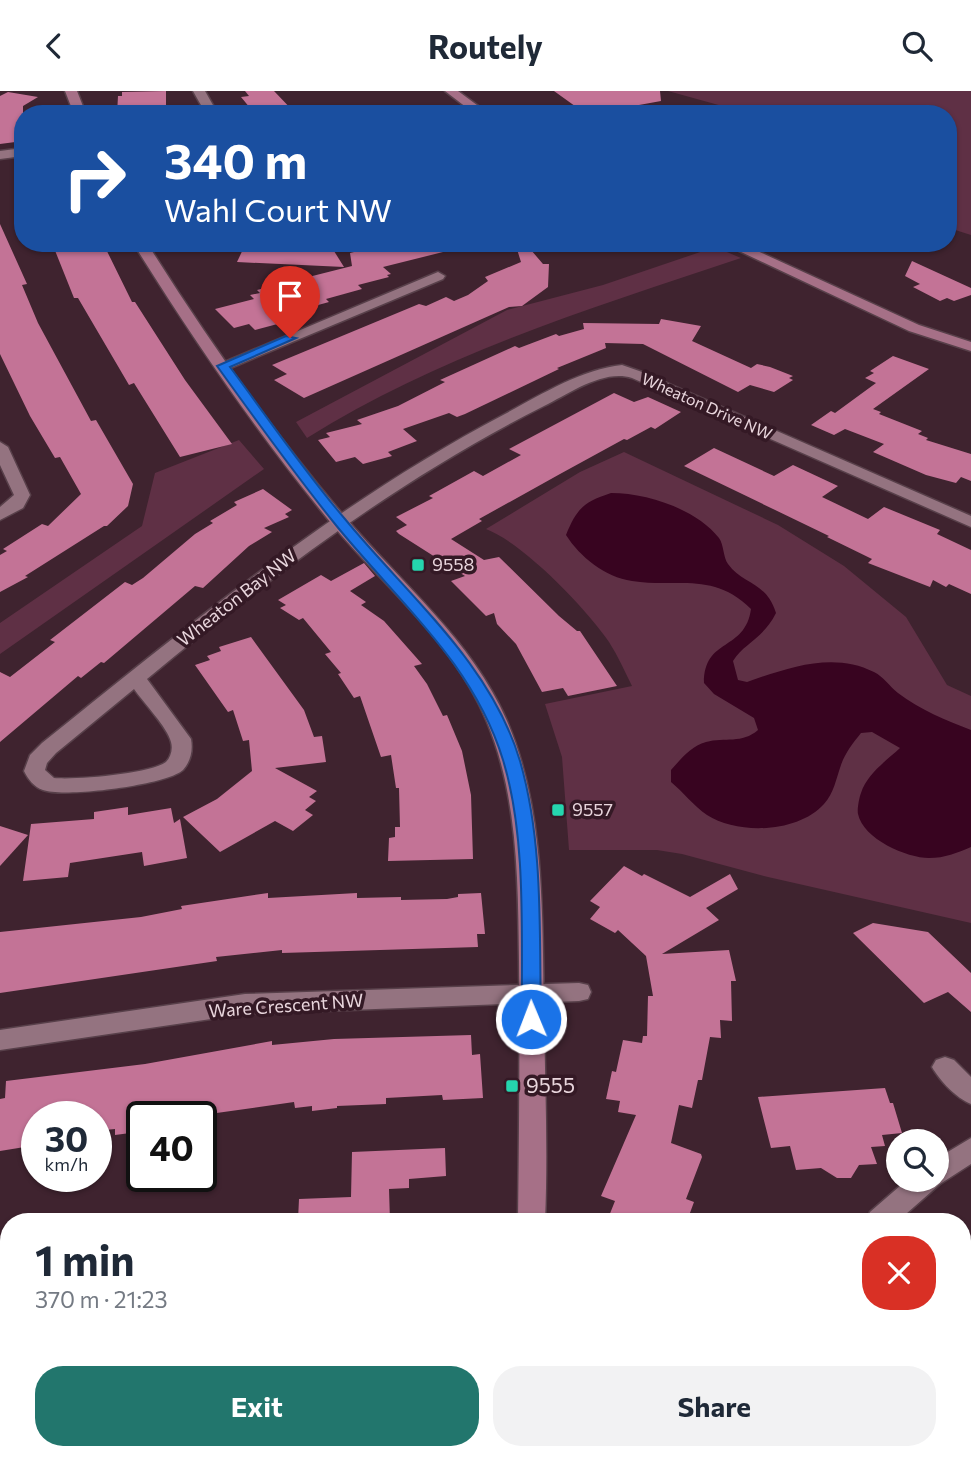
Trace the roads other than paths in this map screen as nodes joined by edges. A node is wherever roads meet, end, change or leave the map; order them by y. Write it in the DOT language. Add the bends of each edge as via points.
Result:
graph roads {
  1 [pos="451,91"];
  2 [pos="470,105"];
  3 [pos="146,252"];
  4 [pos="749,252"];
  5 [pos="438,276"];
  6 [pos="971,347"];
  7 [pos="223,366"];
  8 [pos="0,447"];
  9 [pos="0,515"];
  10 [pos="339,521"];
  11 [pos="971,522"];
  12 [pos="136,678"];
  13 [pos="579,992"];
  14 [pos="531,994"];
  15 [pos="0,1040"];
  16 [pos="945,1067"];
  17 [pos="971,1093"];
  18 [pos="971,1149"];
  19 [pos="949,1165"];
  20 [pos="912,1192"];
  21 [pos="532,1213"];
  22 [pos="888,1213"];
  1 -- 2 [label="street"];
  3 -- 7 [label="street"];
  4 -- 6 [label="street" via="914,328"];
  5 -- 7 [label="street"];
  7 -- 10 [label="street"];
  8 -- 9 [label="street" via="22,495"];
  10 -- 11 [label="street, Wheaton Drive NW" via="467,439 588,379 622,370"];
  10 -- 12 [label="street, Wheaton Bay NW"];
  10 -- 14 [label="street" via="464,664 497,720 512,762 528,851"];
  12 -- 12 [label="street, Wheaton Bay NW" via="37,760 34,771 40,779 67,786 172,768 183,749 181,739"];
  13 -- 14 [label="street, Ware Crescent NW"];
  14 -- 15 [label="street, Ware Crescent NW" via="245,1005"];
  14 -- 21 [label="street"];
  16 -- 17 [label="street"];
  18 -- 19 [label="street"];
  20 -- 22 [label="street"];
}
